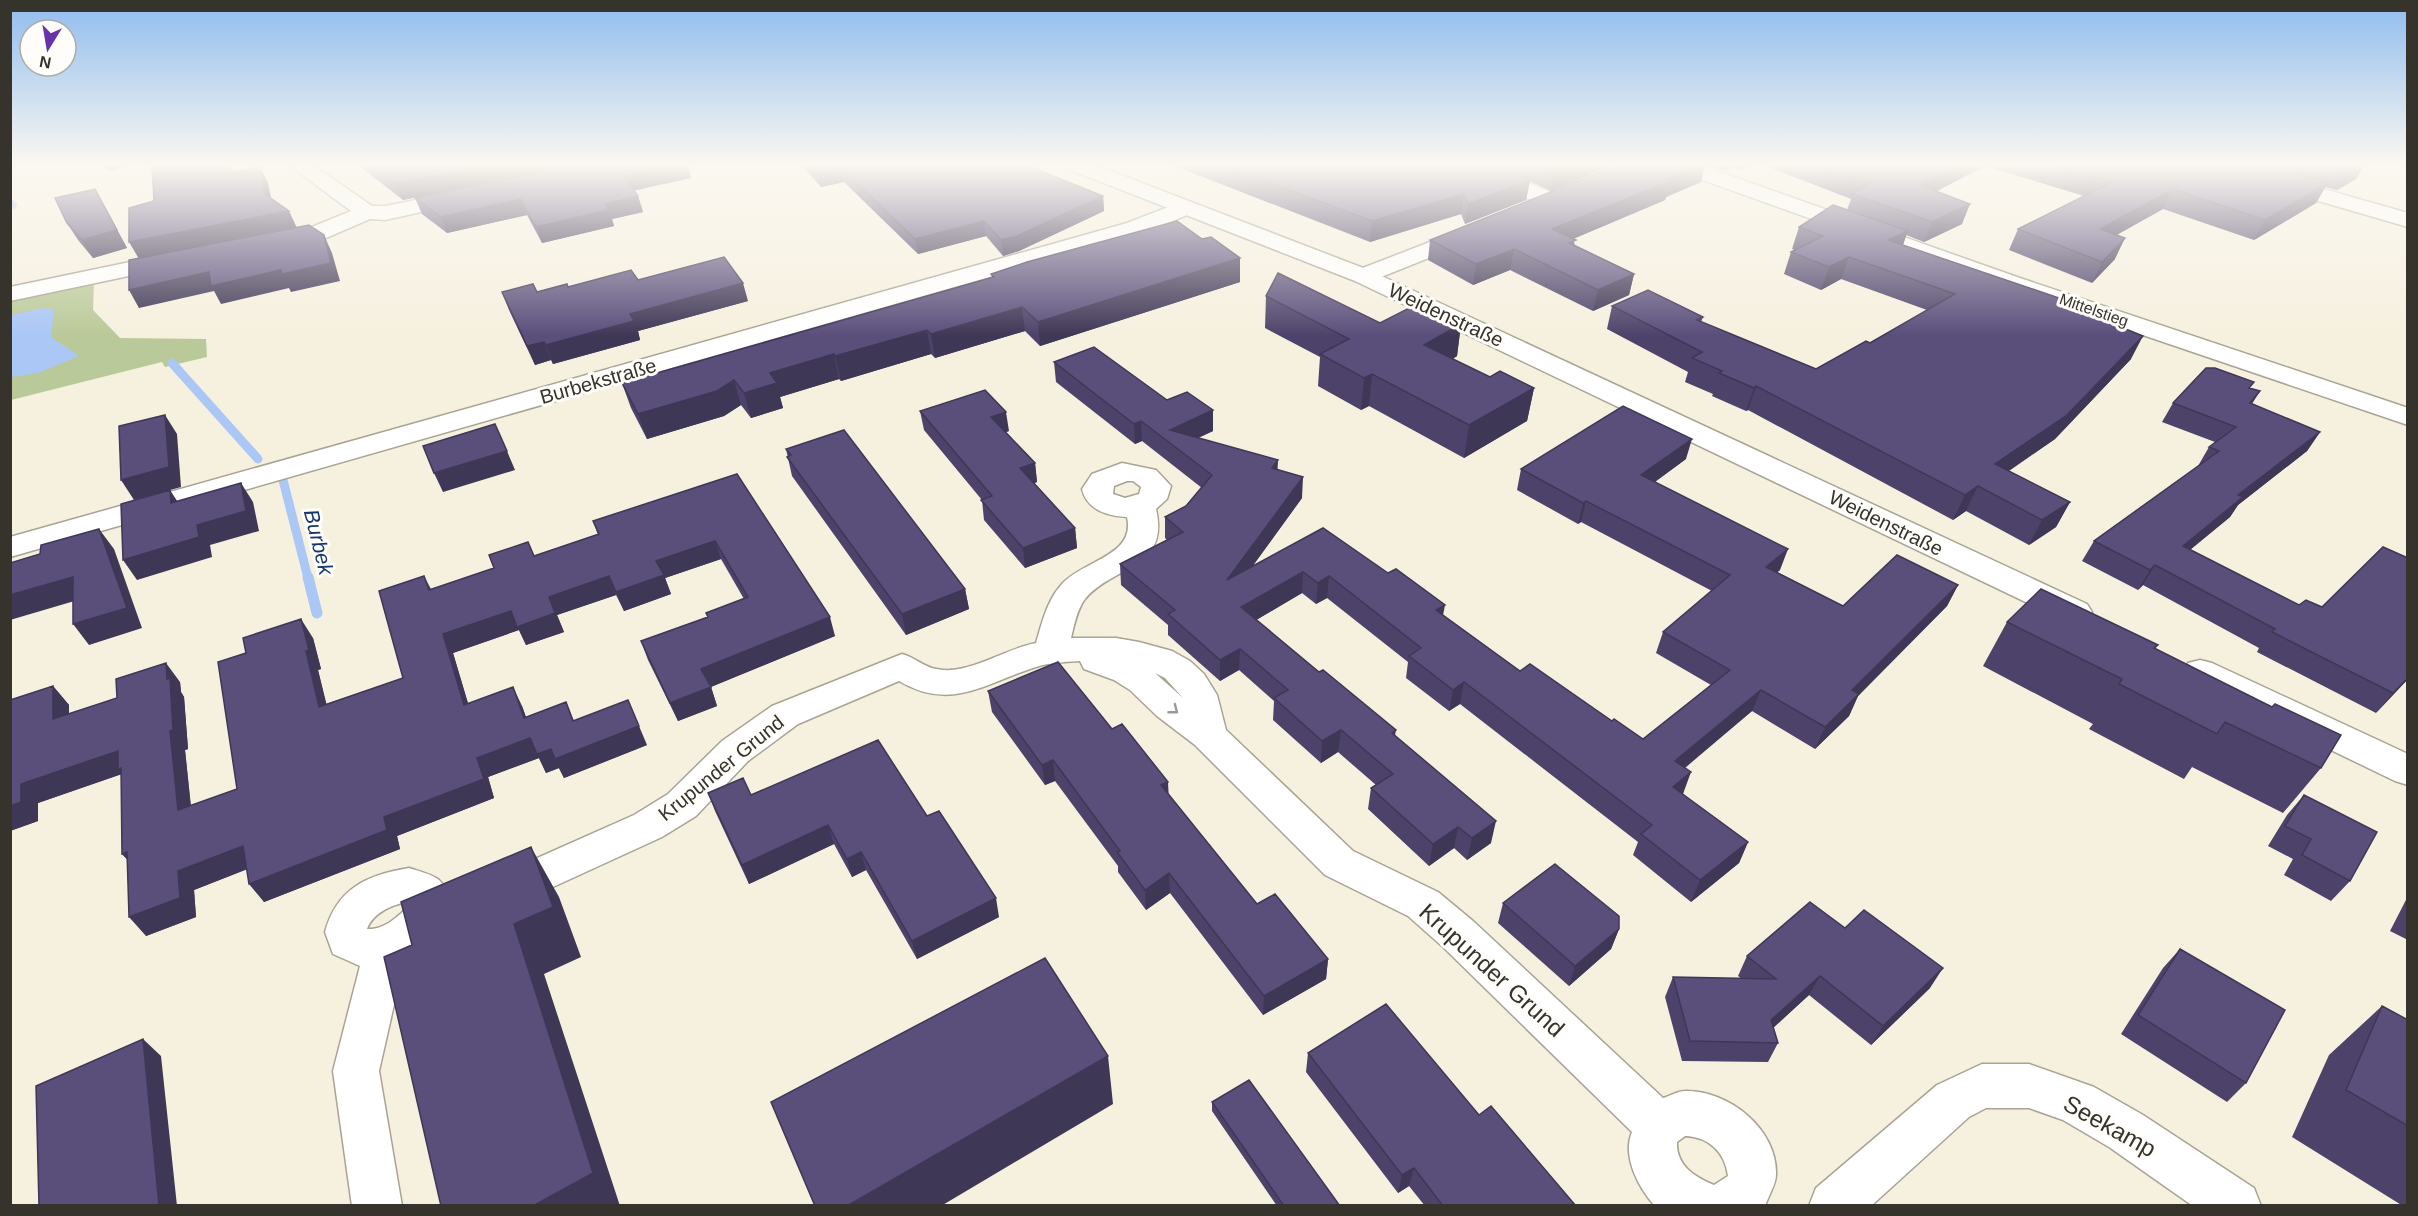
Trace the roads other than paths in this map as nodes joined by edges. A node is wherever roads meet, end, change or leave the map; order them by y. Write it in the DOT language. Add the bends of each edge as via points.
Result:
graph roads {
  1 [pos="344,222"];
  2 [pos="1150,222"];
  3 [pos="1220,222"];
  4 [pos="1842,222"];
  5 [pos="1486,227"];
  6 [pos="255,245"];
  7 [pos="197,256"];
  8 [pos="1363,276"];
  9 [pos="10,294"];
  10 [pos="2408,417"];
  11 [pos="1140,506"];
  12 [pos="10,547"];
  13 [pos="2098,623"];
  14 [pos="1050,653"];
  15 [pos="2173,659"];
  16 [pos="2408,771"];
  17 [pos="452,908"];
  18 [pos="386,946"];
  19 [pos="1659,1126"];
  20 [pos="1728,1204"];
  21 [pos="377,1206"];
  22 [pos="1834,1206"];
  23 [pos="2236,1206"];
  1 -- 6 [label="street" via="318,233"];
  2 -- 12 [label="street, Burbekstraße"];
  3 -- 8 [label="street, Weidenstraße"];
  4 -- 10 [label="street, Mittelstieg"];
  5 -- 8 [label="street"];
  7 -- 9 [label="street"];
  8 -- 13 [label="street, Weidenstraße"];
  11 -- 14 [label="street" via="1143,536 1136,550 1072,592"];
  14 -- 17 [label="street, Krupunder Grund" via="1030,656 954,683 924,679 902,666 784,715 735,751 682,805 648,826 479,902"];
  14 -- 19 [label="street, Krupunder Grund" via="1084,657 1126,671 1142,681 1208,735 1339,863 1423,904 1458,934"];
  15 -- 16 [label="street"];
  17 -- 18 [label="street, Krupunder Grund"];
  17 -- 18 [label="street, Krupunder Grund" via="430,903 420,887 399,885 366,898 348,918 347,936 360,948"];
  18 -- 21 [label="street" via="356,1071"];
  19 -- 20 [label="street" via="1652,1152 1664,1180 1692,1202"];
  19 -- 20 [label="street" via="1684,1113 1709,1117 1733,1130 1751,1161 1752,1177 1747,1191"];
  22 -- 23 [label="street, Seekamp" via="1953,1101 1982,1086 2029,1086 2077,1103 2126,1131"];
}
